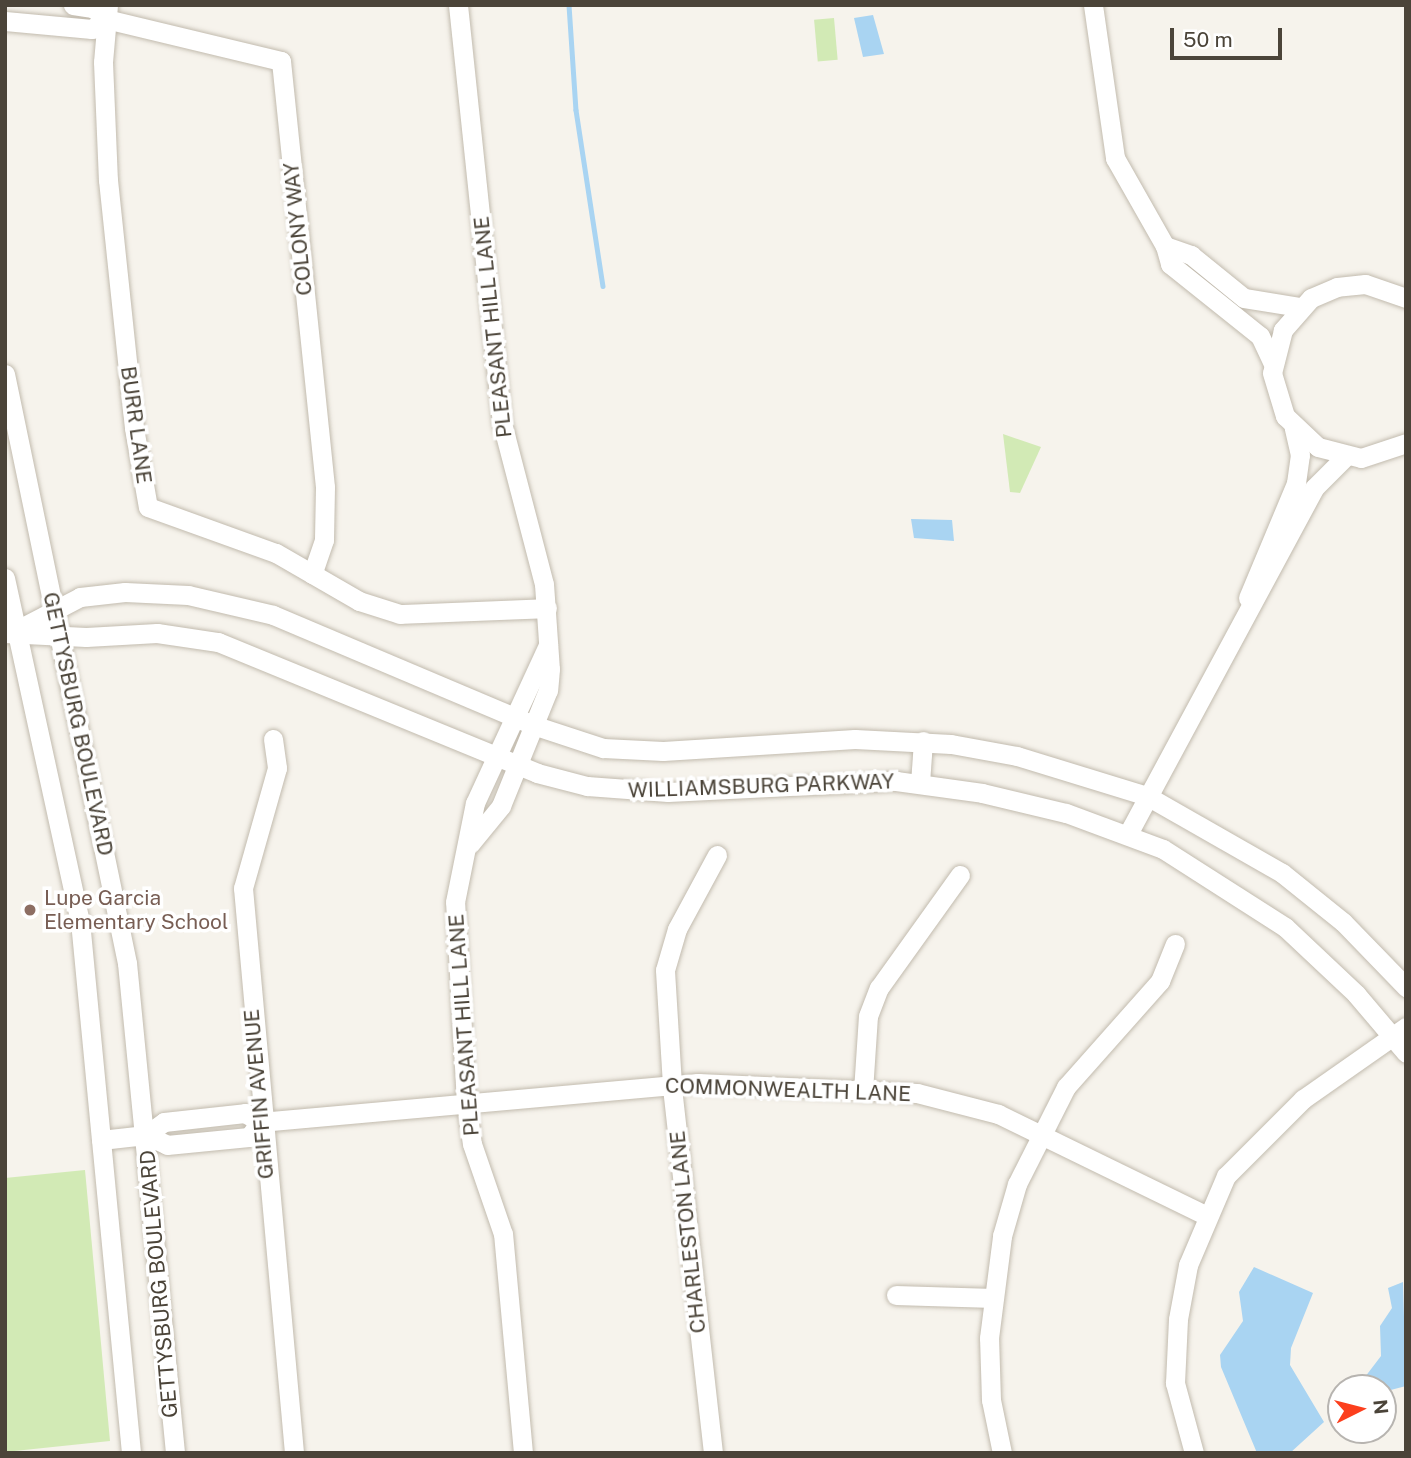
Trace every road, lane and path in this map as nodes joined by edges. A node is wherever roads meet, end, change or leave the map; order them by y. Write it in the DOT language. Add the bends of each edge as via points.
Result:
graph roads {
  1 [pos="73,5"];
  2 [pos="458,5"];
  3 [pos="1093,5"];
  4 [pos="107,12"];
  5 [pos="5,21"];
  6 [pos="1166,246"];
  7 [pos="1406,298"];
  8 [pos="1300,307"];
  9 [pos="1273,365"];
  10 [pos="5,374"];
  11 [pos="1294,428"];
  12 [pos="1404,446"];
  13 [pos="1346,456"];
  14 [pos="312,574"];
  15 [pos="5,578"];
  16 [pos="547,608"];
  17 [pos="54,611"];
  18 [pos="11,632"];
  19 [pos="59,634"];
  20 [pos="1235,635"];
  21 [pos="548,645"];
  22 [pos="511,716"];
  23 [pos="533,725"];
  24 [pos="273,739"];
  25 [pos="923,741"];
  26 [pos="494,755"];
  27 [pos="517,765"];
  28 [pos="920,783"];
  29 [pos="1147,796"];
  30 [pos="1128,834"];
  31 [pos="470,844"];
  32 [pos="717,855"];
  33 [pos="960,875"];
  34 [pos="1175,944"];
  35 [pos="1406,987"];
  36 [pos="1399,1032"];
  37 [pos="1406,1053"];
  38 [pos="672,1085"];
  39 [pos="863,1091"];
  40 [pos="466,1103"];
  41 [pos="260,1122"];
  42 [pos="146,1135"];
  43 [pos="1041,1135"];
  44 [pos="101,1140"];
  45 [pos="1207,1216"];
  46 [pos="896,1295"];
  47 [pos="993,1298"];
  48 [pos="131,1453"];
  49 [pos="174,1453"];
  50 [pos="294,1453"];
  51 [pos="523,1453"];
  52 [pos="713,1453"];
  53 [pos="1002,1453"];
  54 [pos="1194,1453"];
  1 -- 4 [label="street, COLONY WAY"];
  2 -- 16 [label="street, PLEASANT HILL LANE" via="502,424"];
  3 -- 6 [label="street" via="1115,158"];
  4 -- 5 [label="street, COLONY WAY" via="92,29"];
  4 -- 14 [label="street, BURR LANE" via="108,180 134,428 148,508 252,543"];
  4 -- 14 [label="street, COLONY WAY" via="281,61 325,487 324,540"];
  6 -- 8 [label="street" via="1191,255 1244,298"];
  6 -- 9 [label="street" via="1177,272 1260,336"];
  7 -- 8 [label="street" via="1379,286 1351,284 1323,292"];
  8 -- 9 [label="street" via="1283,330"];
  9 -- 11 [label="street" via="1279,402"];
  10 -- 17 [label="street, GETTYSBURG BOULEVARD"];
  11 -- 13 [label="street" via="1318,447"];
  11 -- 20 [label="street" via="1300,455 1296,482 1262,554"];
  12 -- 13 [label="street" via="1374,456"];
  13 -- 20 [label="street" via="1314,488"];
  14 -- 16 [label="street, BURR LANE" via="359,601 400,614"];
  15 -- 18 [label="street, GETTYSBURG BOULEVARD"];
  16 -- 21 [label="street, PLEASANT HILL LANE"];
  17 -- 18 [label="street, WILLIAMSBURG PARKWAY"];
  17 -- 19 [label="street, GETTYSBURG BOULEVARD"];
  17 -- 22 [label="street, WILLIAMSBURG PARKWAY" via="80,597 125,592 232,603 295,624"];
  18 -- 19 [label="street, WILLIAMSBURG PARKWAY"];
  18 -- 44 [label="street, GETTYSBURG BOULEVARD" via="80,921"];
  19 -- 26 [label="street, WILLIAMSBURG PARKWAY" via="156,632 218,642"];
  19 -- 42 [label="street, GETTYSBURG BOULEVARD" via="127,963"];
  20 -- 29 [label="street"];
  21 -- 22 [label="street, PLEASANT HILL LANE"];
  21 -- 23 [label="street, PLEASANT HILL LANE" via="548,690"];
  22 -- 23 [label="street, WILLIAMSBURG PARKWAY"];
  22 -- 26 [label="street, PLEASANT HILL LANE"];
  23 -- 25 [label="street, WILLIAMSBURG PARKWAY" via="623,751 855,738"];
  23 -- 27 [label="street, PLEASANT HILL LANE"];
  24 -- 41 [label="street, GRIFFIN AVENUE" via="277,768 243,888"];
  25 -- 28 [label="street"];
  25 -- 29 [label="street, WILLIAMSBURG PARKWAY" via="1017,756"];
  26 -- 27 [label="street, WILLIAMSBURG PARKWAY"];
  26 -- 31 [label="street, PLEASANT HILL LANE" via="475,803"];
  27 -- 28 [label="street, WILLIAMSBURG PARKWAY" via="559,780 639,792 852,780"];
  27 -- 31 [label="street, PLEASANT HILL LANE" via="500,806"];
  28 -- 30 [label="street, WILLIAMSBURG PARKWAY" via="1006,798"];
  29 -- 30 [label="street"];
  29 -- 35 [label="street, WILLIAMSBURG PARKWAY" via="1282,873 1343,922"];
  30 -- 36 [label="street, WILLIAMSBURG PARKWAY" via="1219,882 1285,927"];
  31 -- 40 [label="street, PLEASANT HILL LANE" via="455,902"];
  32 -- 38 [label="street, CHARLESTON LANE" via="677,929 666,970"];
  33 -- 39 [label="street" via="879,988 868,1016"];
  34 -- 43 [label="street" via="1160,981 1066,1087"];
  36 -- 37 [label="street, WILLIAMSBURG PARKWAY"];
  36 -- 45 [label="street" via="1272,1127 1226,1176"];
  38 -- 39 [label="street, COMMONWEALTH LANE"];
  38 -- 40 [label="street, COMMONWEALTH LANE"];
  38 -- 52 [label="street, CHARLESTON LANE"];
  39 -- 43 [label="street, COMMONWEALTH LANE" via="951,1099"];
  40 -- 41 [label="street, COMMONWEALTH LANE"];
  40 -- 51 [label="street, PLEASANT HILL LANE" via="472,1144 503,1234"];
  41 -- 42 [label="street, COMMONWEALTH LANE" via="245,1113 164,1122"];
  41 -- 50 [label="street, GRIFFIN AVENUE"];
  42 -- 44 [label="street, COMMONWEALTH LANE"];
  42 -- 49 [label="street, GETTYSBURG BOULEVARD"];
  43 -- 45 [label="street, COMMONWEALTH LANE"];
  43 -- 47 [label="street" via="1002,1236"];
  44 -- 48 [label="street, GETTYSBURG BOULEVARD"];
  45 -- 54 [label="street" via="1188,1265 1178,1319 1175,1383"];
  46 -- 47 [label="street"];
  47 -- 53 [label="street" via="992,1400"];
}
